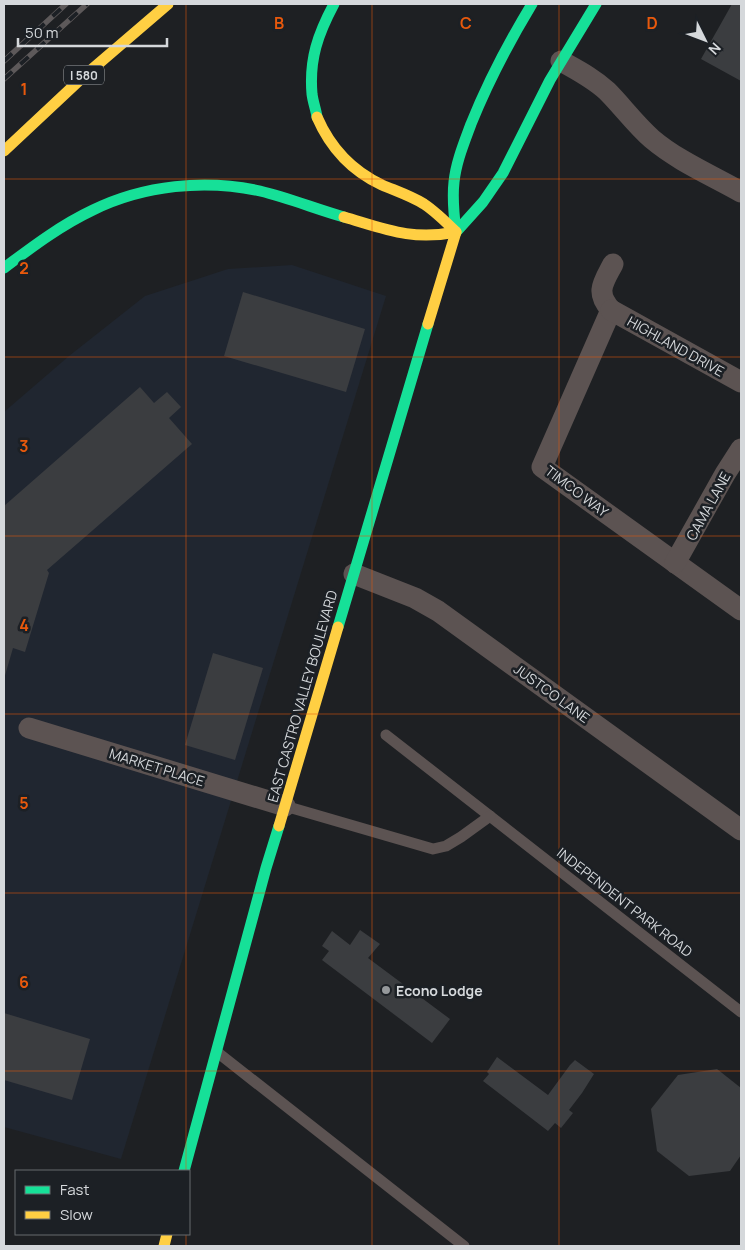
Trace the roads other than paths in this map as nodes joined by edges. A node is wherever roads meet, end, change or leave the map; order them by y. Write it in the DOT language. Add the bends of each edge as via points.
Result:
graph roads {
  1 [pos="168,4"];
  2 [pos="334,4"];
  3 [pos="532,4"];
  4 [pos="596,4"];
  5 [pos="561,61"];
  6 [pos="4,151"];
  7 [pos="741,192"];
  8 [pos="456,232"];
  9 [pos="612,264"];
  10 [pos="4,268"];
  11 [pos="612,310"];
  12 [pos="741,382"];
  13 [pos="741,449"];
  14 [pos="675,563"];
  15 [pos="354,574"];
  16 [pos="741,610"];
  17 [pos="29,728"];
  18 [pos="386,734"];
  19 [pos="285,806"];
  20 [pos="490,816"];
  21 [pos="741,830"];
  22 [pos="741,1012"];
  23 [pos="216,1052"];
  24 [pos="184,1170"];
  25 [pos="464,1246"];
  1 -- 6 [label="main road, I 580"];
  2 -- 8 [label="main road" via="320,30 311,68 312,98 325,135 349,164 419,201"];
  3 -- 8 [label="main road, EAST CASTRO VALLEY BOULEVARD" via="490,82 459,158 453,192"];
  4 -- 5 [label="main road, EAST CASTRO VALLEY BOULEVARD"];
  5 -- 7 [label="street" via="598,83 660,145"];
  5 -- 8 [label="main road, EAST CASTRO VALLEY BOULEVARD" via="499,181"];
  8 -- 10 [label="main road" via="427,237 396,234 259,192 222,186 176,186 139,193 105,205 66,225"];
  8 -- 15 [label="main road, EAST CASTRO VALLEY BOULEVARD"];
  9 -- 11 [label="street" via="601,288"];
  11 -- 12 [label="street, HIGHLAND DRIVE"];
  11 -- 14 [label="street, TIMCO WAY" via="542,467"];
  13 -- 14 [label="street, CAMA LANE"];
  14 -- 16 [label="street, TIMCO WAY"];
  15 -- 19 [label="main road, EAST CASTRO VALLEY BOULEVARD"];
  15 -- 21 [label="street, JUSTCO LANE" via="415,598 438,611"];
  17 -- 19 [label="street, MARKET PLACE"];
  18 -- 20 [label="lane, INDEPENDENT PARK ROAD"];
  19 -- 20 [label="lane" via="433,849 454,842"];
  19 -- 23 [label="main road, EAST CASTRO VALLEY BOULEVARD"];
  20 -- 22 [label="lane, INDEPENDENT PARK ROAD"];
  23 -- 24 [label="main road, EAST CASTRO VALLEY BOULEVARD"];
  23 -- 25 [label="lane"];
}
